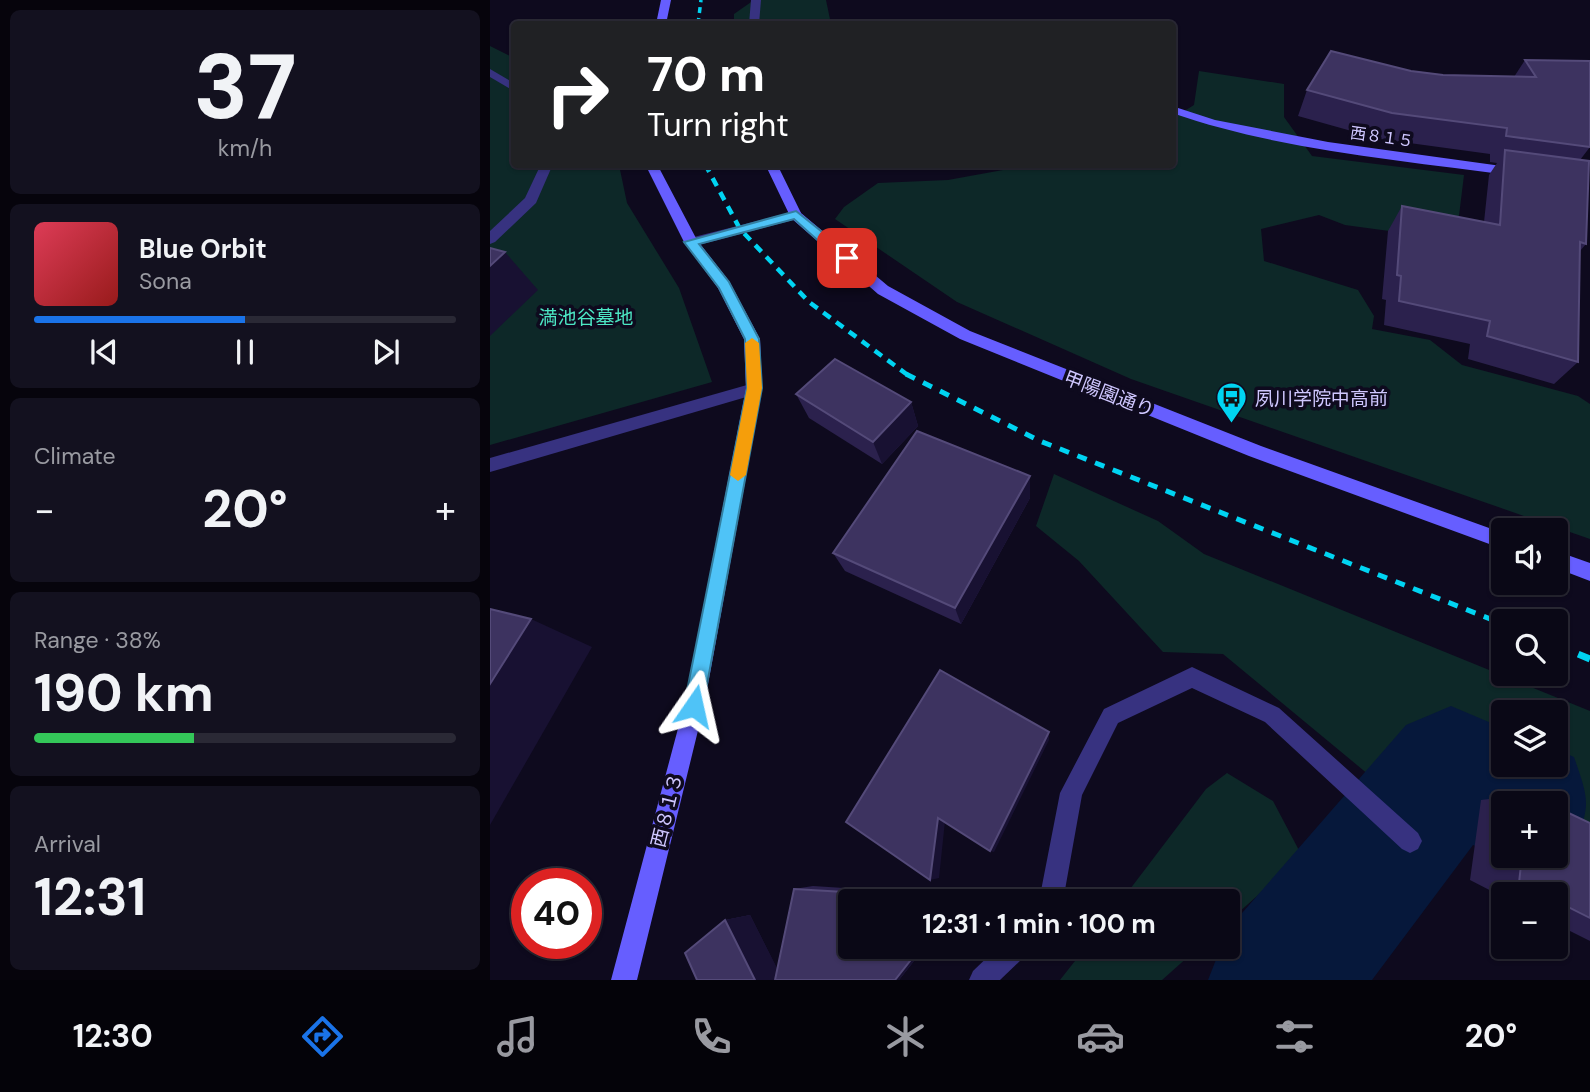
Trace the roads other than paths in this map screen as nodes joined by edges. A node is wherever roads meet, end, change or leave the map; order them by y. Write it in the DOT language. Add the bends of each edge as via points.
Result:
graph roads {
  1 [pos="666,0"];
  2 [pos="756,0"];
  3 [pos="662,21"];
  4 [pos="754,21"];
  5 [pos="490,72"];
  6 [pos="511,86"];
  7 [pos="1176,110"];
  8 [pos="545,168"];
  9 [pos="653,168"];
  10 [pos="773,168"];
  11 [pos="1535,174"];
  12 [pos="796,215"];
  13 [pos="490,239"];
  14 [pos="691,242"];
  15 [pos="754,388"];
  16 [pos="490,465"];
  17 [pos="1491,537"];
  18 [pos="1568,564"];
  19 [pos="1590,572"];
  20 [pos="1410,841"];
  21 [pos="1053,889"];
  22 [pos="1004,959"];
  23 [pos="624,980"];
  24 [pos="982,980"];
  1 -- 3 [label="street"];
  2 -- 4 [label="street"];
  5 -- 6 [label="street"];
  7 -- 11 [label="street, 西８１５" via="1212,123 1328,146"];
  8 -- 13 [label="street" via="531,200"];
  9 -- 14 [label="street, 西８１３"];
  10 -- 12 [label="street, 甲陽園通り"];
  12 -- 14 [label="street"];
  12 -- 17 [label="street, 甲陽園通り" via="883,290 1007,355"];
  14 -- 15 [label="street, 西８１３" via="724,285 752,339"];
  15 -- 16 [label="street"];
  15 -- 23 [label="street, 西８１３" via="694,706"];
  18 -- 19 [label="street"];
  20 -- 21 [label="street" via="1272,715 1192,677 1111,716 1071,793"];
  22 -- 24 [label="street"];
}
